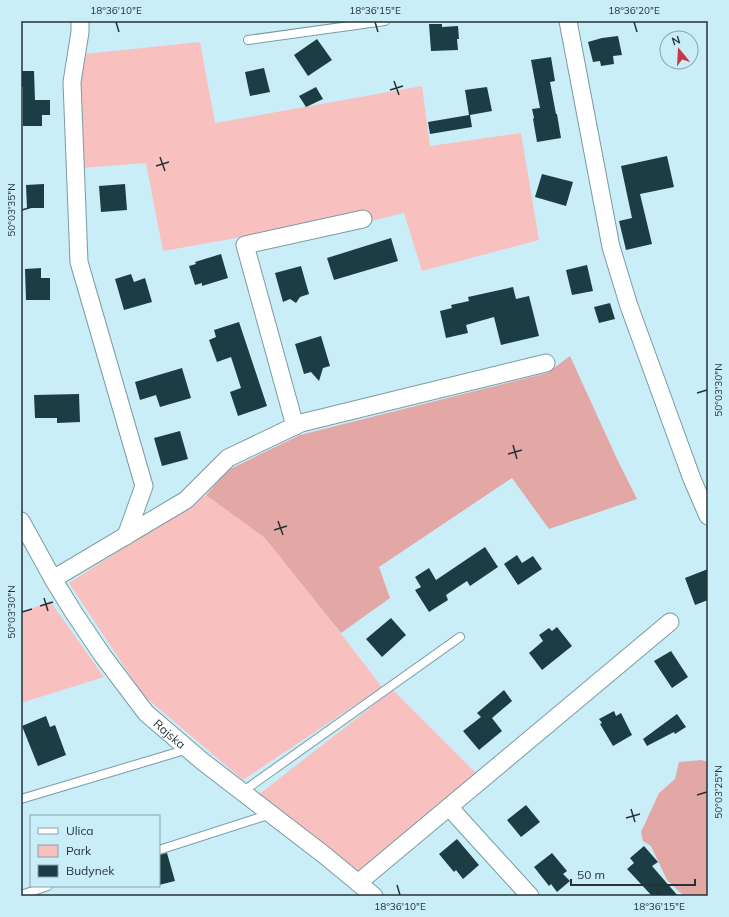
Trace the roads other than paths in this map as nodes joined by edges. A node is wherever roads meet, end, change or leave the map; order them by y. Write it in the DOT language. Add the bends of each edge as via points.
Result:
graph roads {
  1 [pos="80,21"];
  2 [pos="385,21"];
  3 [pos="568,21"];
  4 [pos="248,40"];
  5 [pos="363,219"];
  6 [pos="546,362"];
  7 [pos="295,426"];
  8 [pos="708,516"];
  9 [pos="21,521"];
  10 [pos="126,536"];
  11 [pos="53,579"];
  12 [pos="670,622"];
  13 [pos="460,637"];
  14 [pos="188,749"];
  15 [pos="242,792"];
  16 [pos="21,799"];
  17 [pos="449,807"];
  18 [pos="271,814"];
  19 [pos="160,850"];
  20 [pos="358,883"];
  21 [pos="45,887"];
  22 [pos="21,894"];
  23 [pos="374,896"];
  24 [pos="530,896"];
  1 -- 10 [label="street" via="72,82 79,262 144,486"];
  2 -- 4 [label="lane"];
  3 -- 8 [label="street" via="610,247 692,479"];
  5 -- 7 [label="street" via="244,245"];
  6 -- 7 [label="street"];
  7 -- 10 [label="street" via="228,458 186,500"];
  9 -- 11 [label="street, Rajska"];
  10 -- 11 [label="street"];
  11 -- 14 [label="street, Rajska" via="102,656 146,713"];
  12 -- 17 [label="street"];
  13 -- 15 [label="lane"];
  14 -- 15 [label="street, Rajska"];
  14 -- 16 [label="lane"];
  15 -- 18 [label="street, Rajska"];
  17 -- 20 [label="street"];
  17 -- 24 [label="street"];
  18 -- 19 [label="lane"];
  18 -- 20 [label="street, Rajska"];
  20 -- 23 [label="street, Rajska"];
  21 -- 22 [label="lane"];
}
